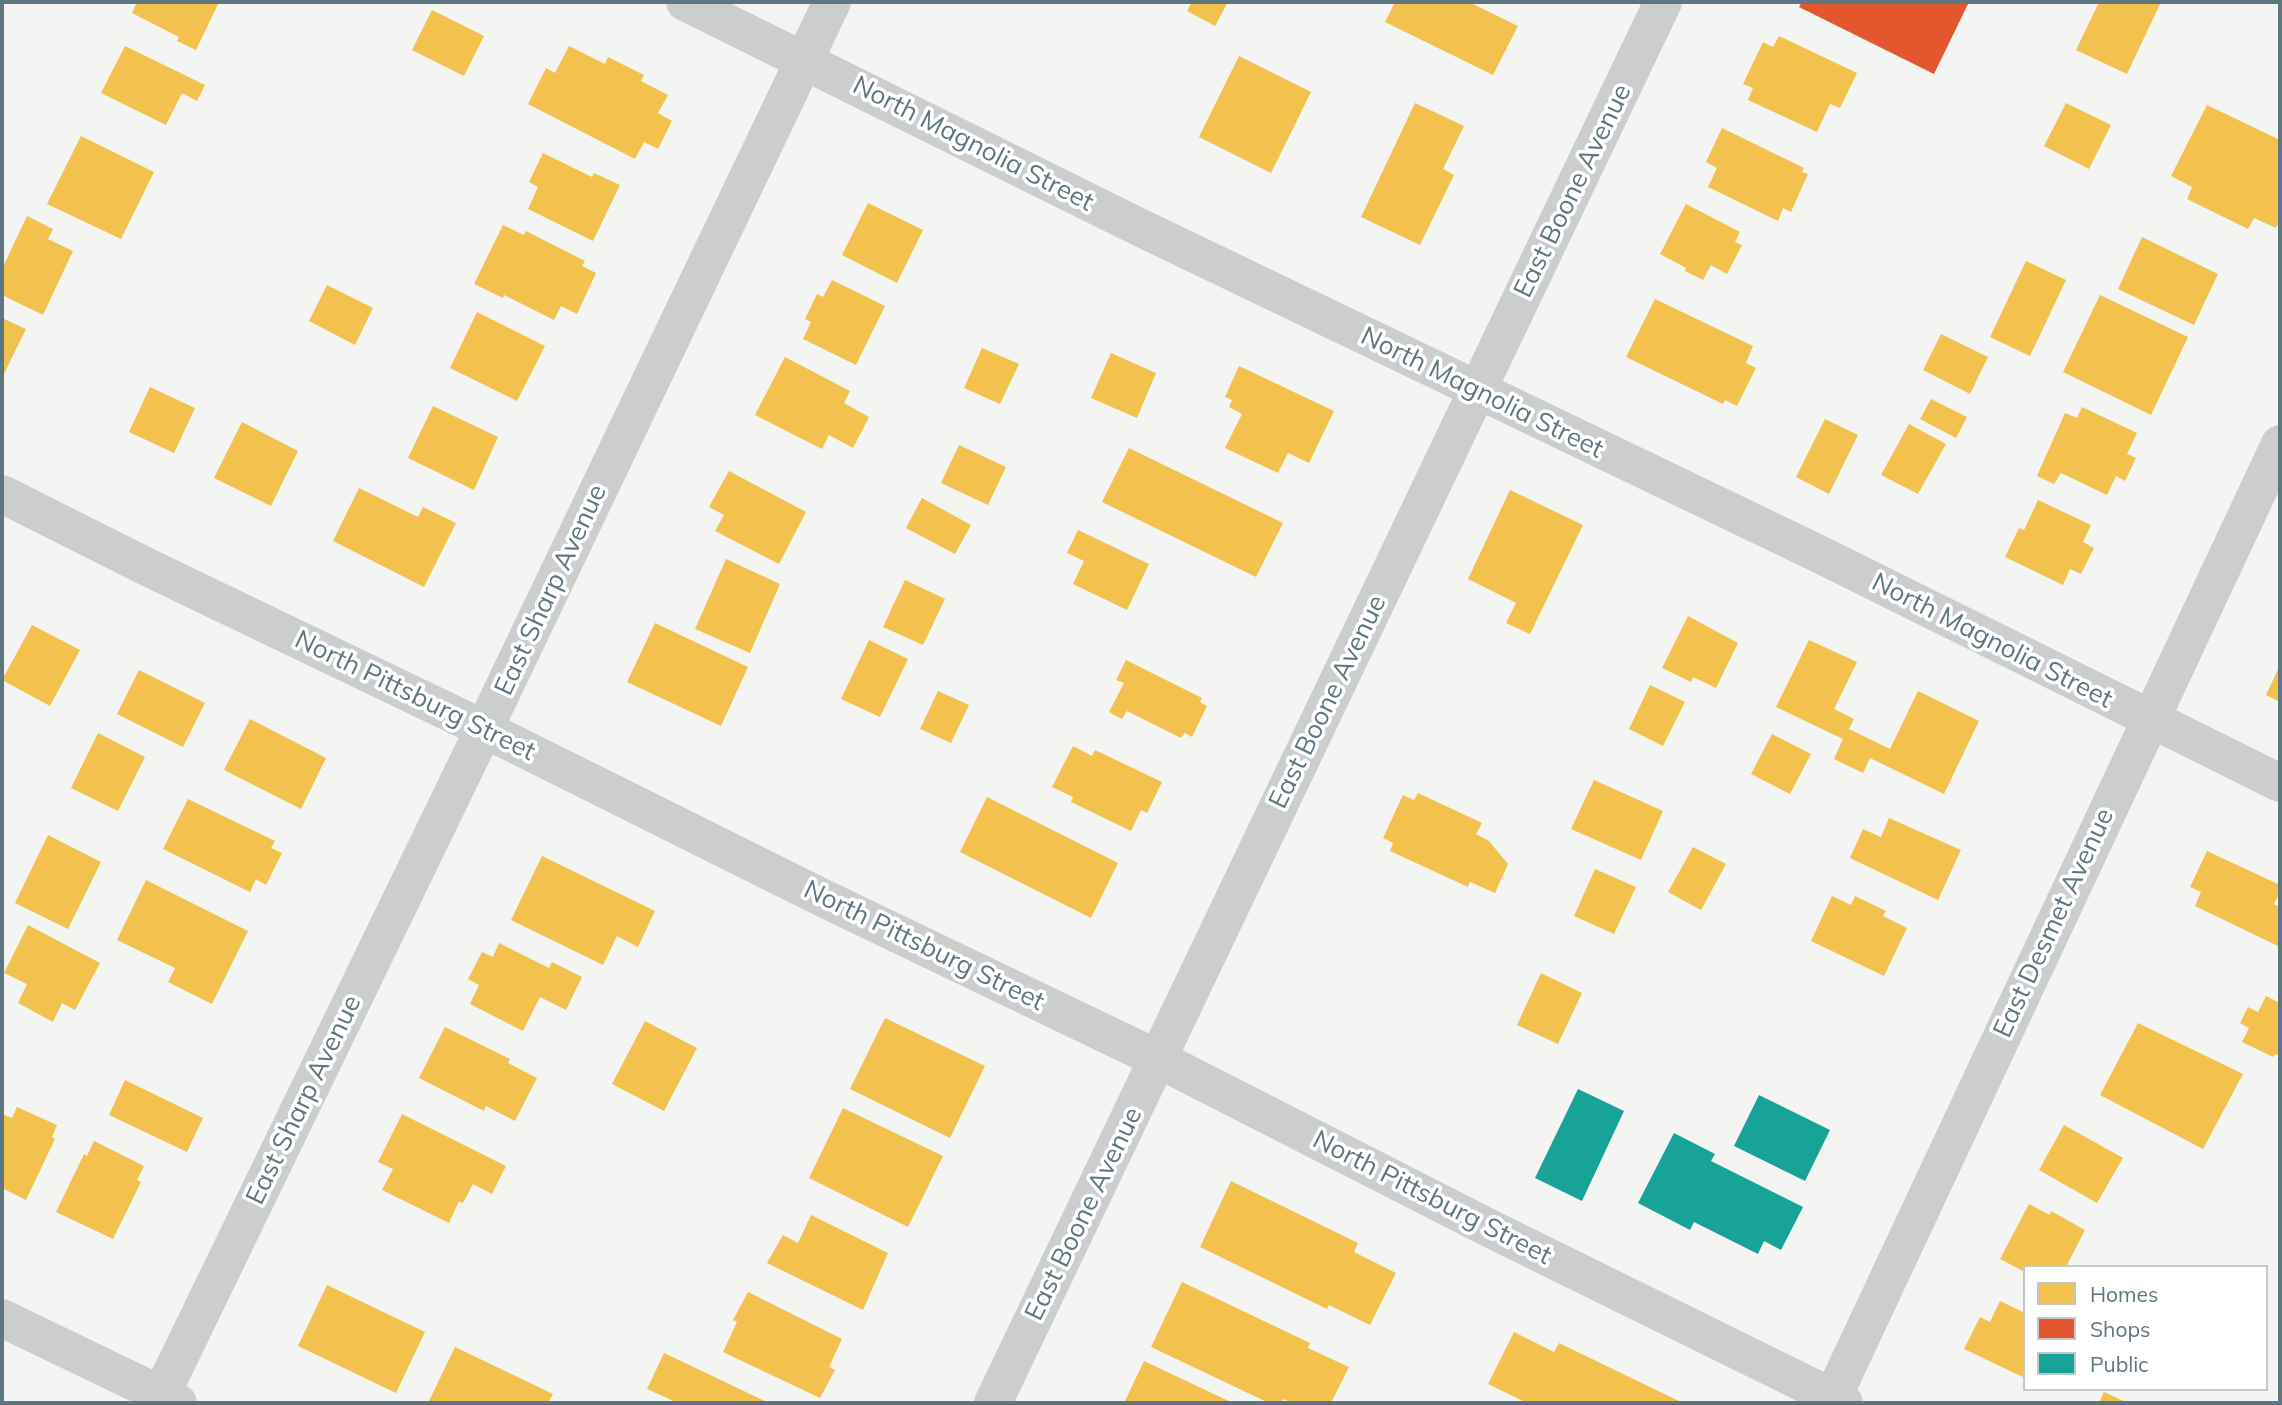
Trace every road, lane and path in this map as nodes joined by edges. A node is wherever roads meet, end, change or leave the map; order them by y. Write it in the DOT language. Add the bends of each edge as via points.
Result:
graph roads {
  1 [pos="685,2"];
  2 [pos="832,2"];
  3 [pos="1663,2"];
  4 [pos="804,60"];
  5 [pos="1477,391"];
  6 [pos="2280,444"];
  7 [pos="2,494"];
  8 [pos="2150,720"];
  9 [pos="484,729"];
  10 [pos="2280,783"];
  11 [pos="1158,1059"];
  12 [pos="2,1318"];
  13 [pos="165,1401"];
  14 [pos="1836,1401"];
  15 [pos="993,1403"];
  1 -- 4 [label="street, North Magnolia Street"];
  2 -- 4 [label="street, East Sharp Avenue"];
  3 -- 5 [label="street, East Boone Avenue"];
  4 -- 5 [label="street, North Magnolia Street"];
  4 -- 9 [label="street, East Sharp Avenue"];
  5 -- 8 [label="street, North Magnolia Street" via="1819,554"];
  5 -- 11 [label="street, East Boone Avenue"];
  6 -- 8 [label="street, East Desmet Avenue"];
  7 -- 9 [label="street, North Pittsburg Street"];
  8 -- 10 [label="street, North Magnolia Street"];
  8 -- 14 [label="street, East Desmet Avenue"];
  9 -- 11 [label="street, North Pittsburg Street"];
  9 -- 13 [label="street, East Sharp Avenue"];
  11 -- 14 [label="street, North Pittsburg Street"];
  11 -- 15 [label="street, East Boone Avenue"];
  12 -- 13 [label="street"];
}
